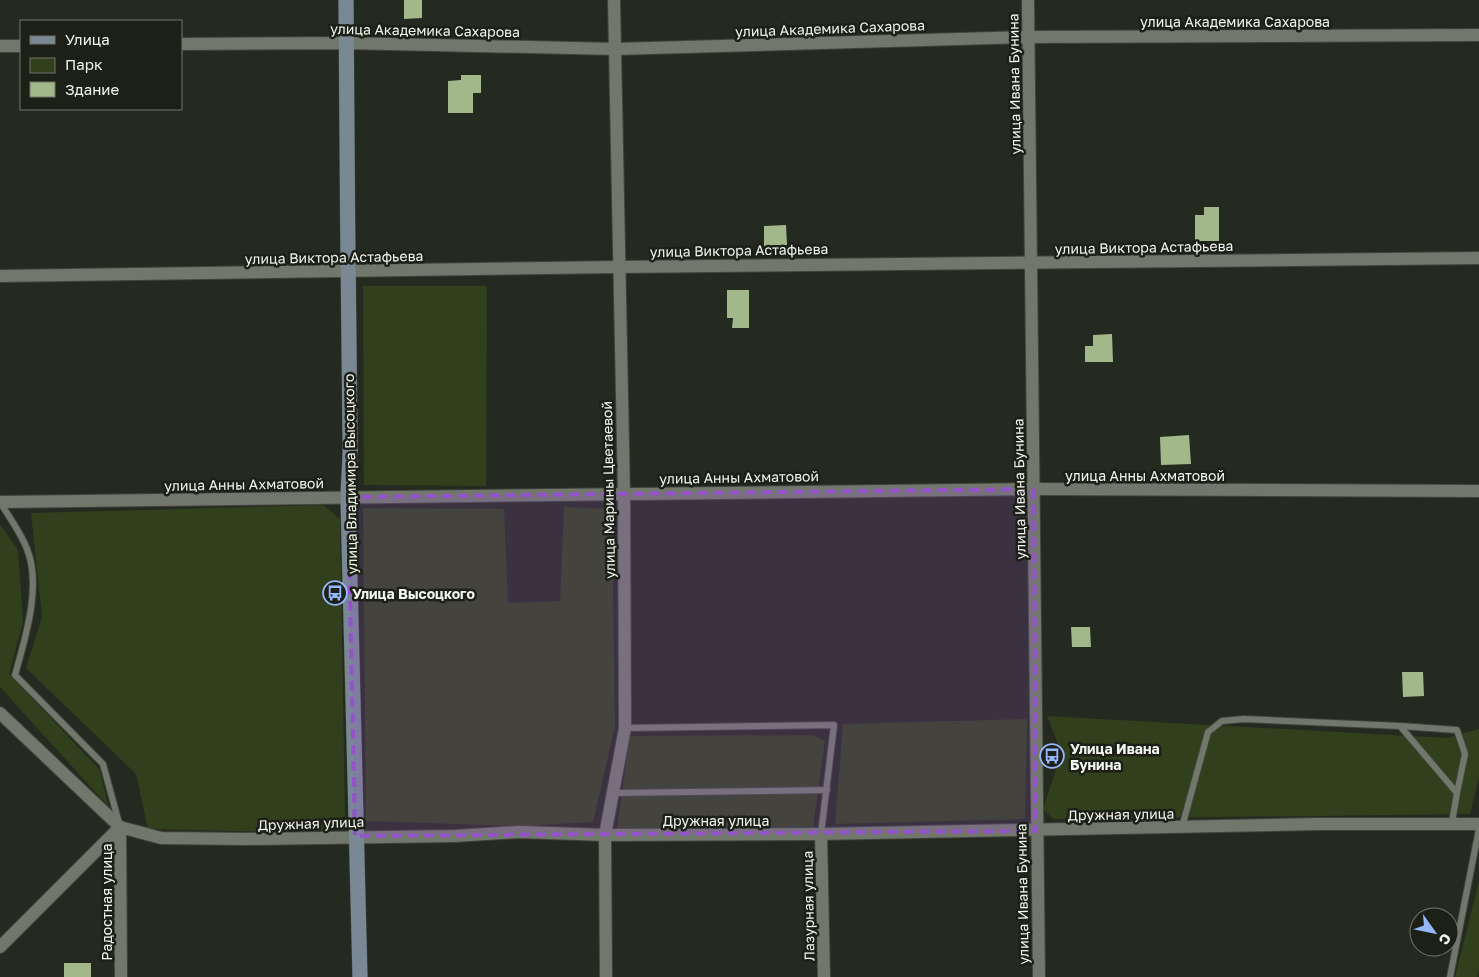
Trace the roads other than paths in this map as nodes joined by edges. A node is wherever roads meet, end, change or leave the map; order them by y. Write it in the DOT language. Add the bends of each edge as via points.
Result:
graph roads {
  1 [pos="346,0"];
  2 [pos="614,0"];
  3 [pos="1028,0"];
  4 [pos="1479,35"];
  5 [pos="1028,37"];
  6 [pos="346,43"];
  7 [pos="182,44"];
  8 [pos="0,46"];
  9 [pos="20,46"];
  10 [pos="615,49"];
  11 [pos="1479,258"];
  12 [pos="1031,263"];
  13 [pos="618,267"];
  14 [pos="347,272"];
  15 [pos="0,276"];
  16 [pos="1034,489"];
  17 [pos="1479,491"];
  18 [pos="624,494"];
  19 [pos="348,498"];
  20 [pos="0,502"];
  21 [pos="0,713"];
  22 [pos="1400,726"];
  23 [pos="625,728"];
  24 [pos="827,790"];
  25 [pos="613,793"];
  26 [pos="1456,793"];
  27 [pos="1452,822"];
  28 [pos="1479,824"];
  29 [pos="120,827"];
  30 [pos="1182,827"];
  31 [pos="1479,829"];
  32 [pos="1036,831"];
  33 [pos="822,834"];
  34 [pos="605,835"];
  35 [pos="355,836"];
  36 [pos="0,947"];
  37 [pos="121,977"];
  38 [pos="360,977"];
  39 [pos="606,977"];
  40 [pos="824,977"];
  41 [pos="1039,977"];
  42 [pos="1450,977"];
  1 -- 6 [label="street, улица Владимира Высоцкого"];
  2 -- 10 [label="street, улица Марины Цветаевой"];
  3 -- 5 [label="street, улица Ивана Бунина"];
  4 -- 5 [label="street, улица Академика Сахарова"];
  5 -- 10 [label="street, улица Академика Сахарова"];
  5 -- 12 [label="street, улица Ивана Бунина"];
  6 -- 7 [label="street, улица Академика Сахарова"];
  6 -- 10 [label="street, улица Академика Сахарова"];
  6 -- 14 [label="street, улица Владимира Высоцкого"];
  8 -- 9 [label="street"];
  10 -- 13 [label="street, улица Марины Цветаевой"];
  11 -- 12 [label="street, улица Виктора Астафьева"];
  12 -- 13 [label="street, улица Виктора Астафьева"];
  12 -- 16 [label="street, улица Ивана Бунина"];
  13 -- 14 [label="street, улица Виктора Астафьева"];
  13 -- 18 [label="street, улица Марины Цветаевой"];
  14 -- 15 [label="street, улица Виктора Астафьева"];
  14 -- 19 [label="street, улица Владимира Высоцкого"];
  16 -- 17 [label="street, улица Анны Ахматовой"];
  16 -- 18 [label="street, улица Анны Ахматовой"];
  16 -- 32 [label="street, улица Ивана Бунина"];
  18 -- 19 [label="street, улица Анны Ахматовой"];
  18 -- 23 [label="street, улица Марины Цветаевой"];
  19 -- 20 [label="street, улица Анны Ахматовой"];
  19 -- 35 [label="street, улица Владимира Высоцкого"];
  20 -- 29 [label="lane" via="28,550 33,583 29,626 15,675 103,764"];
  21 -- 29 [label="street, Дружная улица"];
  22 -- 26 [label="lane"];
  22 -- 26 [label="lane" via="1457,730 1465,754"];
  22 -- 30 [label="lane" via="1244,719 1222,721 1208,732"];
  23 -- 24 [label="lane" via="834,725"];
  23 -- 25 [label="street, улица Марины Цветаевой"];
  24 -- 25 [label="lane"];
  24 -- 33 [label="lane"];
  25 -- 34 [label="street, улица Марины Цветаевой"];
  26 -- 27 [label="lane"];
  27 -- 28 [label="street, Дружная улица"];
  27 -- 30 [label="street, Дружная улица"];
  29 -- 35 [label="street, Дружная улица" via="161,838 190,840"];
  29 -- 36 [label="street"];
  29 -- 37 [label="street, Радостная улица"];
  30 -- 32 [label="street, Дружная улица"];
  31 -- 42 [label="lane"];
  32 -- 33 [label="street, Дружная улица"];
  32 -- 41 [label="street, улица Ивана Бунина"];
  33 -- 34 [label="street, Дружная улица"];
  33 -- 40 [label="street, Лазурная улица"];
  34 -- 35 [label="street, Дружная улица" via="519,832"];
  34 -- 39 [label="street, улица Марины Цветаевой"];
  35 -- 38 [label="street, улица Владимира Высоцкого"];
}
